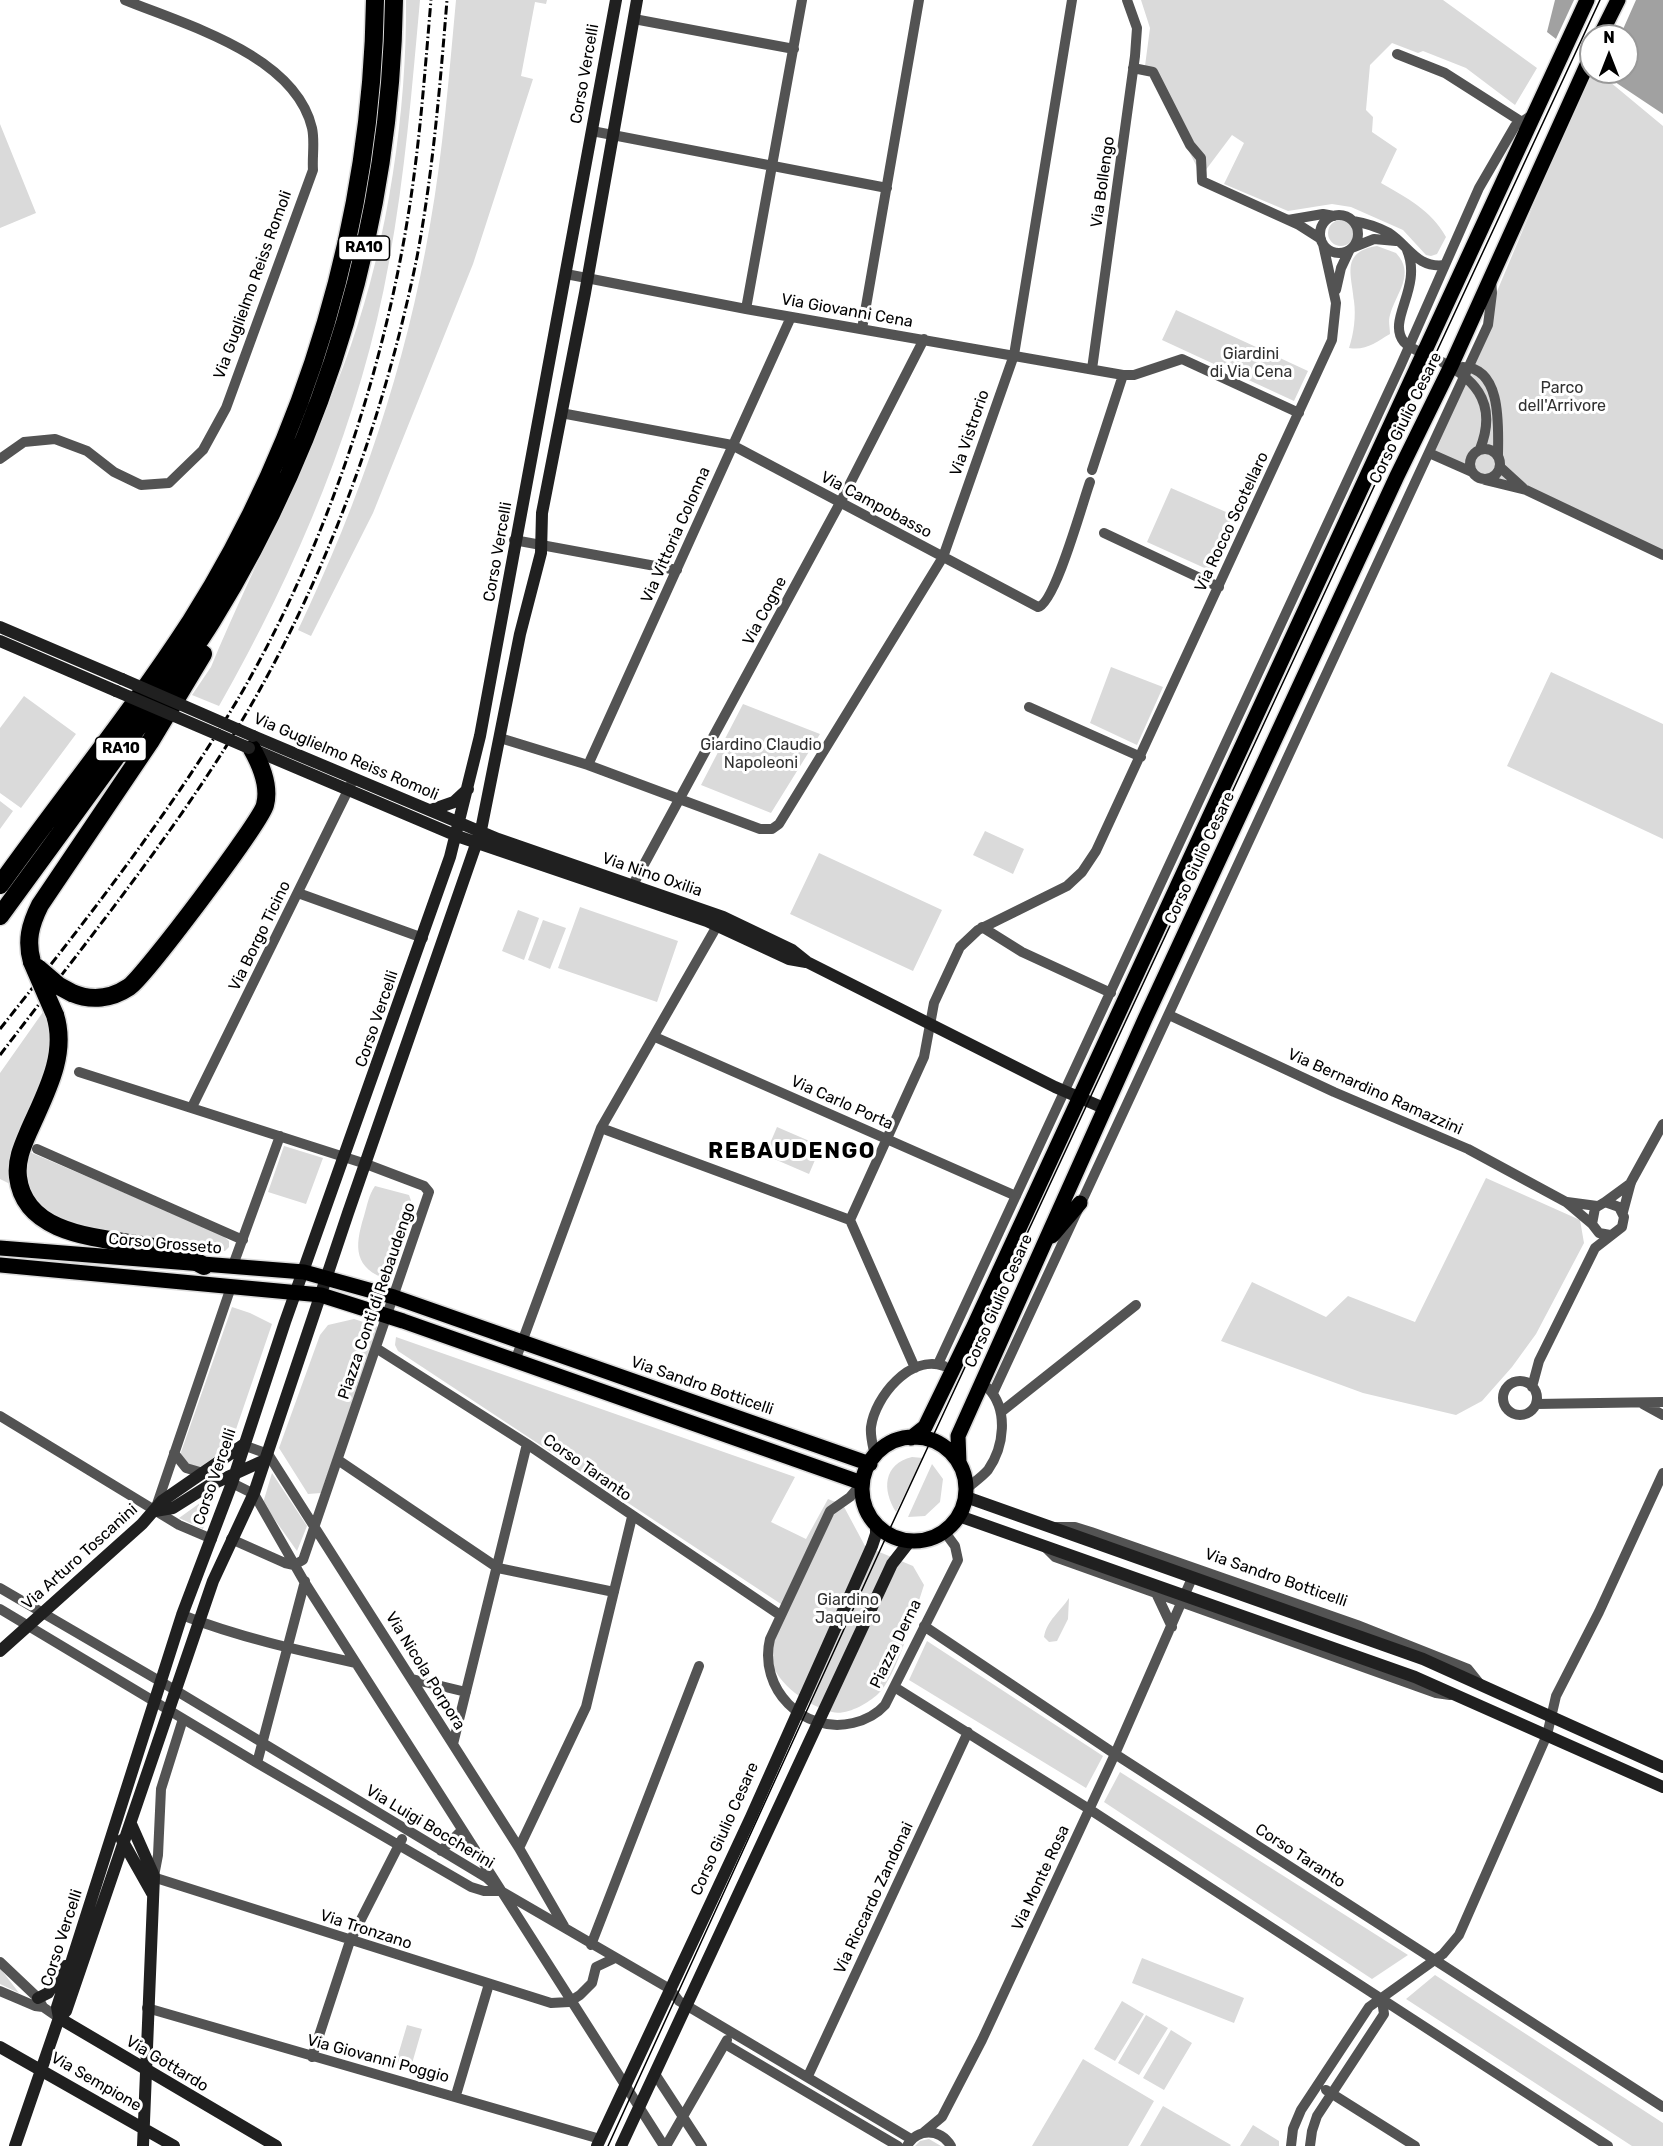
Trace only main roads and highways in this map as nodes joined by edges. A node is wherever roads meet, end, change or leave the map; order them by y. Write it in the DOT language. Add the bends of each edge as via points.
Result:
graph roads {
  1 [pos="375,0"];
  2 [pos="394,0"];
  3 [pos="616,0"];
  4 [pos="637,0"];
  5 [pos="1587,0"];
  6 [pos="1618,0"];
  7 [pos="1606,24"];
  8 [pos="1579,82"];
  9 [pos="237,579"];
  10 [pos="0,627"];
  11 [pos="0,641"];
  12 [pos="252,744"];
  13 [pos="351,784"];
  14 [pos="469,788"];
  15 [pos="431,810"];
  16 [pos="460,822"];
  17 [pos="481,830"];
  18 [pos="457,836"];
  19 [pos="33,839"];
  20 [pos="477,844"];
  21 [pos="0,877"];
  22 [pos="0,885"];
  23 [pos="630,890"];
  24 [pos="0,916"];
  25 [pos="32,963"];
  26 [pos="1072,1095"];
  27 [pos="1106,1109"];
  28 [pos="1080,1203"];
  29 [pos="1046,1242"];
  30 [pos="0,1248"];
  31 [pos="0,1265"];
  32 [pos="204,1266"];
  33 [pos="304,1272"];
  34 [pos="327,1277"];
  35 [pos="297,1291"];
  36 [pos="321,1295"];
  37 [pos="911,1438"];
  38 [pos="243,1445"];
  39 [pos="267,1457"];
  40 [pos="872,1460"];
  41 [pos="959,1462"];
  42 [pos="234,1478"];
  43 [pos="862,1483"];
  44 [pos="966,1493"];
  45 [pos="155,1510"];
  46 [pos="959,1516"];
  47 [pos="876,1524"];
  48 [pos="910,1541"];
  49 [pos="0,1652"];
  50 [pos="1663,1767"];
  51 [pos="1663,1787"];
  52 [pos="130,1824"];
  53 [pos="114,1832"];
  54 [pos="124,1842"];
  55 [pos="153,1894"];
  56 [pos="72,1959"];
  57 [pos="41,2002"];
  58 [pos="59,2018"];
  59 [pos="0,2047"];
  60 [pos="43,2070"];
  61 [pos="145,2071"];
  62 [pos="144,2128"];
  63 [pos="599,2143"];
  64 [pos="15,2146"];
  65 [pos="143,2146"];
  66 [pos="174,2146"];
  67 [pos="276,2146"];
  68 [pos="621,2146"];
  1 -- 19 [label="highway, RA10" via="368,114 345,252 325,327 284,439 240,532 192,618"];
  2 -- 9 [label="highway, RA10" via="381,161 351,305 293,465"];
  3 -- 14 [label="main road, Corso Vercelli"];
  4 -- 17 [label="main road, Corso Vercelli" via="542,513 541,544"];
  5 -- 26 [label="main road, Corso Giulio Cesare" via="1537,112 1526,124 1416,350 1373,466 1149,949"];
  6 -- 7 [label="main road"];
  8 -- 27 [label="main road, Corso Giulio Cesare"];
  9 -- 24 [label="highway, RA10" via="198,643"];
  9 -- 25 [label="highway, RA10" via="206,649 150,742 40,905 28,939"];
  10 -- 12 [label="main road, Via Guglielmo Reiss Romoli, bridge" via="122,679"];
  11 -- 12 [label="main road, Via Guglielmo Reiss Romoli, bridge"];
  12 -- 13 [label="main road, Via Guglielmo Reiss Romoli"];
  12 -- 25 [label="highway, bridge" via="265,785 265,806 134,984 105,997 82,997 46,977"];
  13 -- 15 [label="main road, Via Guglielmo Reiss Romoli"];
  13 -- 18 [label="main road, Via Guglielmo Reiss Romoli"];
  14 -- 15 [label="main road" via="454,802"];
  14 -- 16 [label="main road, Corso Vercelli"];
  15 -- 16 [label="main road, Via Guglielmo Reiss Romoli"];
  16 -- 17 [label="main road, Via Guglielmo Reiss Romoli"];
  16 -- 18 [label="main road, Corso Vercelli"];
  17 -- 20 [label="main road, Corso Vercelli"];
  17 -- 23 [label="main road, Via Nino Oxilia"];
  18 -- 20 [label="main road, Via Guglielmo Reiss Romoli"];
  18 -- 33 [label="main road, Corso Vercelli"];
  19 -- 21 [label="highway, RA10"];
  19 -- 22 [label="highway, RA10"];
  20 -- 23 [label="main road, Via Nino Oxilia"];
  20 -- 34 [label="main road, Corso Vercelli"];
  23 -- 26 [label="main road, Via Nino Oxilia" via="792,950 807,962"];
  25 -- 32 [label="highway, RA10, bridge" via="55,1016 60,1048 18,1160 18,1180 24,1198 41,1218 60,1229 180,1254"];
  26 -- 27 [label="main road, Via Nino Oxilia"];
  26 -- 37 [label="main road, Corso Giulio Cesare" via="953,1369 925,1427"];
  27 -- 29 [label="main road, Corso Giulio Cesare"];
  28 -- 29 [label="main road"];
  29 -- 41 [label="main road, Corso Giulio Cesare" via="994,1356 987,1388 958,1436"];
  30 -- 32 [label="main road, Corso Grosseto"];
  31 -- 35 [label="main road"];
  32 -- 33 [label="main road, Corso Grosseto"];
  33 -- 34 [label="main road, Corso Grosseto"];
  33 -- 35 [label="main road, Corso Vercelli"];
  34 -- 36 [label="main road, Corso Vercelli"];
  34 -- 40 [label="main road, Via Sandro Botticelli"];
  35 -- 36 [label="main road"];
  35 -- 38 [label="main road, Corso Vercelli"];
  36 -- 39 [label="main road, Corso Vercelli"];
  36 -- 43 [label="main road"];
  37 -- 40 [label="main road" via="889,1444"];
  37 -- 41 [label="main road" via="936,1442"];
  38 -- 42 [label="main road, Corso Vercelli"];
  38 -- 45 [label="main road, Via Arturo Toscanini" via="162,1501"];
  39 -- 42 [label="main road, Via Arturo Toscanini"];
  39 -- 52 [label="main road, Corso Vercelli" via="199,1622"];
  40 -- 43 [label="main road, Piazza Derna"];
  41 -- 44 [label="main road"];
  42 -- 45 [label="main road, Via Arturo Toscanini" via="173,1508"];
  42 -- 53 [label="main road, Corso Vercelli" via="182,1615"];
  43 -- 47 [label="main road" via="865,1507"];
  44 -- 46 [label="main road"];
  44 -- 50 [label="main road, Via Sandro Botticelli" via="1050,1527 1195,1573 1360,1635 1480,1684"];
  45 -- 49 [label="main road, Via Arturo Toscanini"];
  46 -- 48 [label="main road" via="944,1531"];
  46 -- 51 [label="main road" via="1041,1543 1184,1599 1415,1677"];
  47 -- 48 [label="main road" via="891,1536"];
  47 -- 63 [label="main road, Corso Giulio Cesare" via="872,1546 751,1817"];
  48 -- 68 [label="main road" via="897,1555"];
  52 -- 54 [label="main road, Corso Vercelli"];
  52 -- 55 [label="main road" via="154,1876"];
  53 -- 54 [label="main road"];
  53 -- 56 [label="main road, Corso Vercelli"];
  54 -- 55 [label="main road"];
  54 -- 58 [label="main road, Corso Vercelli" via="66,2011"];
  55 -- 61 [label="main road"];
  56 -- 57 [label="main road"];
  56 -- 58 [label="main road, Corso Vercelli" via="57,2007"];
  58 -- 60 [label="main road, Corso Vercelli"];
  58 -- 61 [label="main road, Via Gottardo"];
  59 -- 60 [label="main road, Via Sempione"];
  60 -- 62 [label="main road, Via Sempione"];
  60 -- 64 [label="main road, Corso Vercelli"];
  61 -- 62 [label="main road"];
  61 -- 67 [label="main road, Via Gottardo"];
  62 -- 65 [label="main road"];
  62 -- 66 [label="main road, Via Sempione"];
}
